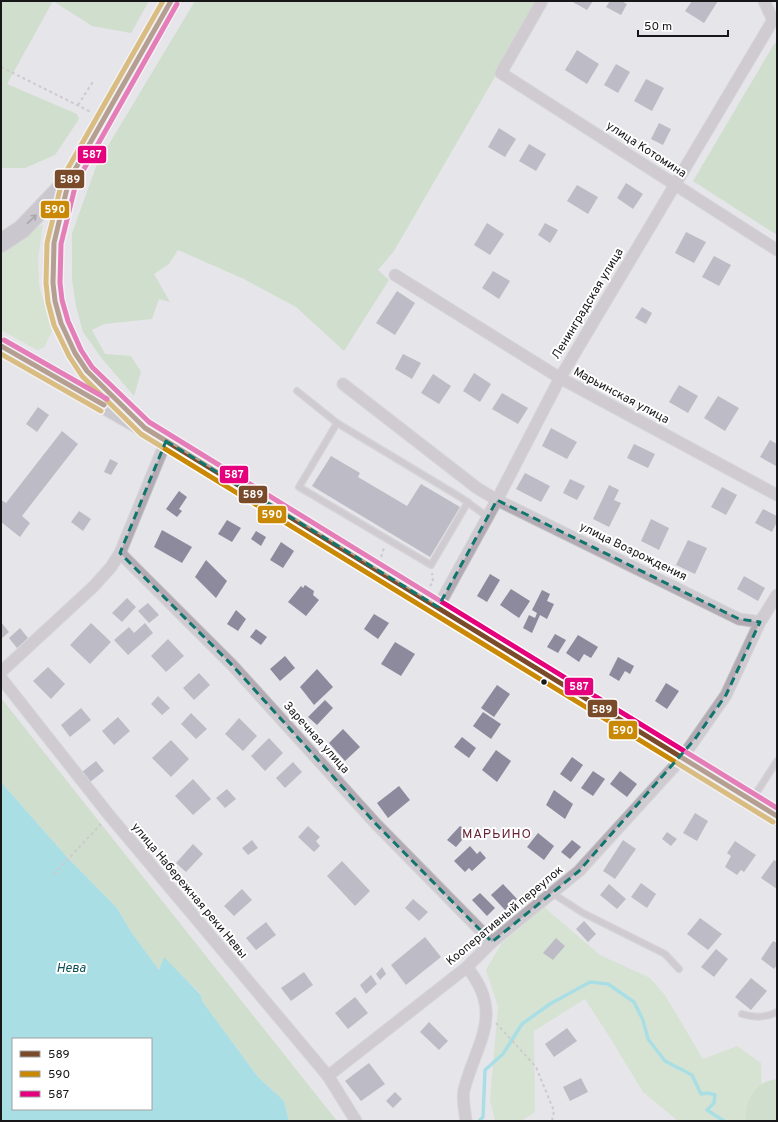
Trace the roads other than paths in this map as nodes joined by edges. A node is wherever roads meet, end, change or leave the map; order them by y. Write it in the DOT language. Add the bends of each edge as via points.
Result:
graph roads {
  1 [pos="166,1"];
  2 [pos="171,1"];
  3 [pos="542,1"];
  4 [pos="764,1"];
  5 [pos="157,24"];
  6 [pos="69,180"];
  7 [pos="674,183"];
  8 [pos="1,243"];
  9 [pos="777,250"];
  10 [pos="395,275"];
  11 [pos="1,346"];
  12 [pos="560,378"];
  13 [pos="343,384"];
  14 [pos="297,391"];
  15 [pos="337,423"];
  16 [pos="145,428"];
  17 [pos="166,441"];
  18 [pos="777,495"];
  19 [pos="497,500"];
  20 [pos="468,502"];
  21 [pos="488,517"];
  22 [pos="120,553"];
  23 [pos="777,595"];
  24 [pos="438,607"];
  25 [pos="760,622"];
  26 [pos="1,672"];
  27 [pos="1,678"];
  28 [pos="682,758"];
  29 [pos="777,761"];
  30 [pos="752,800"];
  31 [pos="777,816"];
  32 [pos="552,893"];
  33 [pos="492,942"];
  34 [pos="467,967"];
  35 [pos="678,969"];
  36 [pos="777,1012"];
  37 [pos="742,1014"];
  38 [pos="328,1076"];
  39 [pos="356,1121"];
  40 [pos="466,1121"];
  1 -- 5 [label="main road"];
  2 -- 5 [label="main road"];
  3 -- 7 [label="street, улица Котомина" via="501,73"];
  4 -- 7 [label="street, Ленинградская улица" via="773,20"];
  5 -- 6 [label="main road"];
  8 -- 6 [label="main road, one-way" via="27,224"];
  6 -- 16 [label="main road" via="54,243 53,260 55,301 61,323 75,353 88,371"];
  7 -- 9 [label="street, улица Котомина"];
  7 -- 12 [label="street, Ленинградская улица"];
  10 -- 12 [label="street, Марьинская улица"];
  11 -- 16 [label="main road"];
  12 -- 18 [label="street, Марьинская улица"];
  12 -- 19 [label="street, Ленинградская улица"];
  13 -- 19 [label="street, улица Возрождения" via="476,488"];
  14 -- 15 [label="lane"];
  15 -- 20 [label="lane"];
  15 -- 20 [label="lane" via="300,487 431,565"];
  16 -- 17 [label="main road"];
  17 -- 22 [label="street"];
  17 -- 24 [label="main road"];
  19 -- 21 [label="street, Ленинградская улица"];
  19 -- 25 [label="street, улица Возрождения" via="740,619"];
  20 -- 21 [label="lane"];
  21 -- 24 [label="street, Ленинградская улица"];
  22 -- 26 [label="street" via="94,586"];
  22 -- 33 [label="street, Заречная улица" via="233,666 376,824"];
  23 -- 25 [label="street, Кооперативный переулок"];
  24 -- 28 [label="main road"];
  25 -- 28 [label="street, Кооперативный переулок" via="726,695"];
  27 -- 38 [label="street, улица Набережная реки Невы" via="109,816"];
  28 -- 30 [label="main road"];
  28 -- 32 [label="street, Кооперативный переулок" via="579,871"];
  29 -- 30 [label="lane"];
  30 -- 31 [label="main road"];
  32 -- 33 [label="street, Кооперативный переулок"];
  32 -- 35 [label="lane" via="583,913 665,954"];
  33 -- 34 [label="street, Кооперативный переулок"];
  34 -- 38 [label="street, Кооперативный переулок"];
  34 -- 40 [label="street" via="478,982 486,1003 486,1022 464,1092"];
  36 -- 37 [label="lane" via="754,1017"];
  38 -- 39 [label="street, улица Набережная реки Невы"];
}
